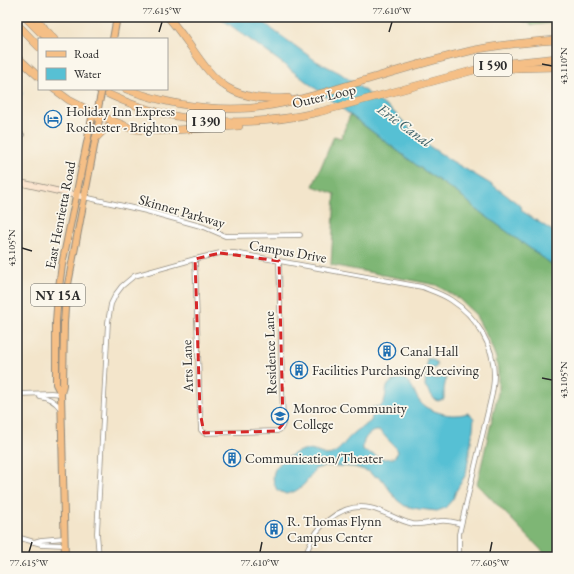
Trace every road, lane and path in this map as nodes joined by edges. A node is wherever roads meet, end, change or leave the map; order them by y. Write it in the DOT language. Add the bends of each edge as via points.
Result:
graph roads {
  1 [pos="26,17"];
  2 [pos="35,17"];
  3 [pos="39,17"];
  4 [pos="117,17"];
  5 [pos="168,17"];
  6 [pos="17,24"];
  7 [pos="557,35"];
  8 [pos="46,38"];
  9 [pos="54,38"];
  10 [pos="54,38"];
  11 [pos="113,38"];
  12 [pos="557,40"];
  13 [pos="38,46"];
  14 [pos="471,51"];
  15 [pos="17,56"];
  16 [pos="557,58"];
  17 [pos="557,67"];
  18 [pos="38,76"];
  19 [pos="432,81"];
  20 [pos="55,90"];
  21 [pos="100,90"];
  22 [pos="102,90"];
  23 [pos="129,90"];
  24 [pos="132,90"];
  25 [pos="145,96"];
  26 [pos="300,97"];
  27 [pos="97,111"];
  28 [pos="319,112"];
  29 [pos="127,128"];
  30 [pos="96,138"];
  31 [pos="17,182"];
  32 [pos="75,195"];
  33 [pos="84,197"];
  34 [pos="300,235"];
  35 [pos="195,259"];
  36 [pos="279,261"];
  37 [pos="17,394"];
  38 [pos="30,394"];
  39 [pos="61,394"];
  40 [pos="61,409"];
  41 [pos="242,432"];
  42 [pos="461,524"];
  43 [pos="17,537"];
  44 [pos="64,542"];
  45 [pos="65,557"];
  46 [pos="99,557"];
  47 [pos="306,557"];
  48 [pos="459,557"];
  1 -- 8 [label="highway"];
  2 -- 9 [label="highway"];
  3 -- 10 [label="highway"];
  4 -- 11 [label="main road"];
  5 -- 26 [label="highway" via="207,70 227,87 258,97"];
  6 -- 13 [label="highway"];
  7 -- 14 [label="highway"];
  12 -- 14 [label="highway, Outer Loop / I 590"];
  14 -- 26 [label="highway, Outer Loop"];
  15 -- 18 [label="highway"];
  16 -- 19 [label="highway, Outer Loop / I 590" via="497,64"];
  17 -- 19 [label="highway, I 390" via="494,69"];
  19 -- 28 [label="highway, Outer Loop / I 390"];
  20 -- 27 [label="highway" via="70,100"];
  21 -- 28 [label="highway, Outer Loop / I 390" via="152,110 199,120 260,121 294,118"];
  22 -- 27 [label="main road, East Henrietta Road / NY 15A, bridge"];
  23 -- 25 [label="highway, Outer Loop / I 390"];
  24 -- 25 [label="highway"];
  25 -- 26 [label="highway, Outer Loop / I 390" via="184,105 224,109 257,107"];
  27 -- 29 [label="highway"];
  27 -- 30 [label="main road, East Henrietta Road" via="99,120"];
  27 -- 32 [label="main road, East Henrietta Road / NY 15A" via="92,118"];
  28 -- 29 [label="highway" via="253,125 158,131"];
  29 -- 30 [label="highway" via="110,126"];
  30 -- 33 [label="main road, East Henrietta Road / NY 15A"];
  31 -- 32 [label="street"];
  32 -- 33 [label="street"];
  32 -- 39 [label="main road, East Henrietta Road / NY 15A" via="62,265 56,322 56,384"];
  33 -- 34 [label="street, Skinner Parkway" via="204,227 225,236"];
  33 -- 39 [label="main road, East Henrietta Road / NY 15A" via="66,295"];
  35 -- 36 [label="street, Campus Drive" via="220,253 235,253"];
  35 -- 41 [label="street, Arts Lane" via="201,430 204,433"];
  35 -- 46 [label="street, Campus Drive" via="134,276 118,290 111,304 97,533"];
  36 -- 41 [label="street, Residence Lane" via="283,424 280,430"];
  36 -- 42 [label="street, Campus Drive" via="422,287 460,306 480,328 489,349 494,375 492,394"];
  37 -- 38 [label="street"];
  38 -- 39 [label="street"];
  38 -- 40 [label="street" via="51,399"];
  39 -- 40 [label="main road, East Henrietta Road / NY 15A"];
  40 -- 44 [label="main road, East Henrietta Road / NY 15A"];
  42 -- 47 [label="street" via="446,521 412,524 372,509 349,509 334,516 322,527 308,548"];
  42 -- 48 [label="street, Campus Drive"];
  43 -- 44 [label="street" via="34,542"];
  44 -- 45 [label="main road, East Henrietta Road / NY 15A"];
}
